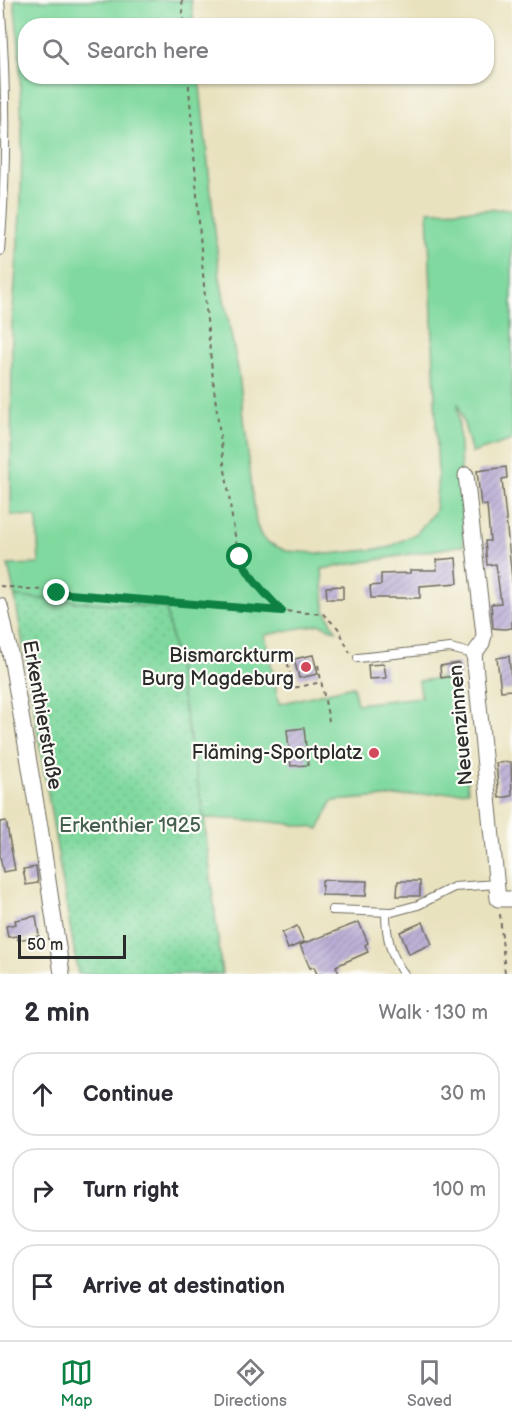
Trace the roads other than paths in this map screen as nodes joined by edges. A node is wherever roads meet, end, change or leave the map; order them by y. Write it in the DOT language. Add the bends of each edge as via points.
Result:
graph roads {
  1 [pos="0,0"];
  2 [pos="0,251"];
  3 [pos="466,475"];
  4 [pos="0,606"];
  5 [pos="474,654"];
  6 [pos="358,657"];
  7 [pos="502,894"];
  8 [pos="332,910"];
  9 [pos="386,913"];
  10 [pos="62,974"];
  11 [pos="404,974"];
  1 -- 2 [label="lane" via="6,141"];
  3 -- 5 [label="street, Neuenzinnen" via="484,634"];
  4 -- 10 [label="street, Erkenthierstraße"];
  5 -- 6 [label="lane" via="450,648"];
  5 -- 7 [label="street, Neuenzinnen"];
  7 -- 9 [label="lane" via="454,887 418,905"];
  8 -- 9 [label="lane"];
  9 -- 11 [label="lane" via="390,949"];
}
